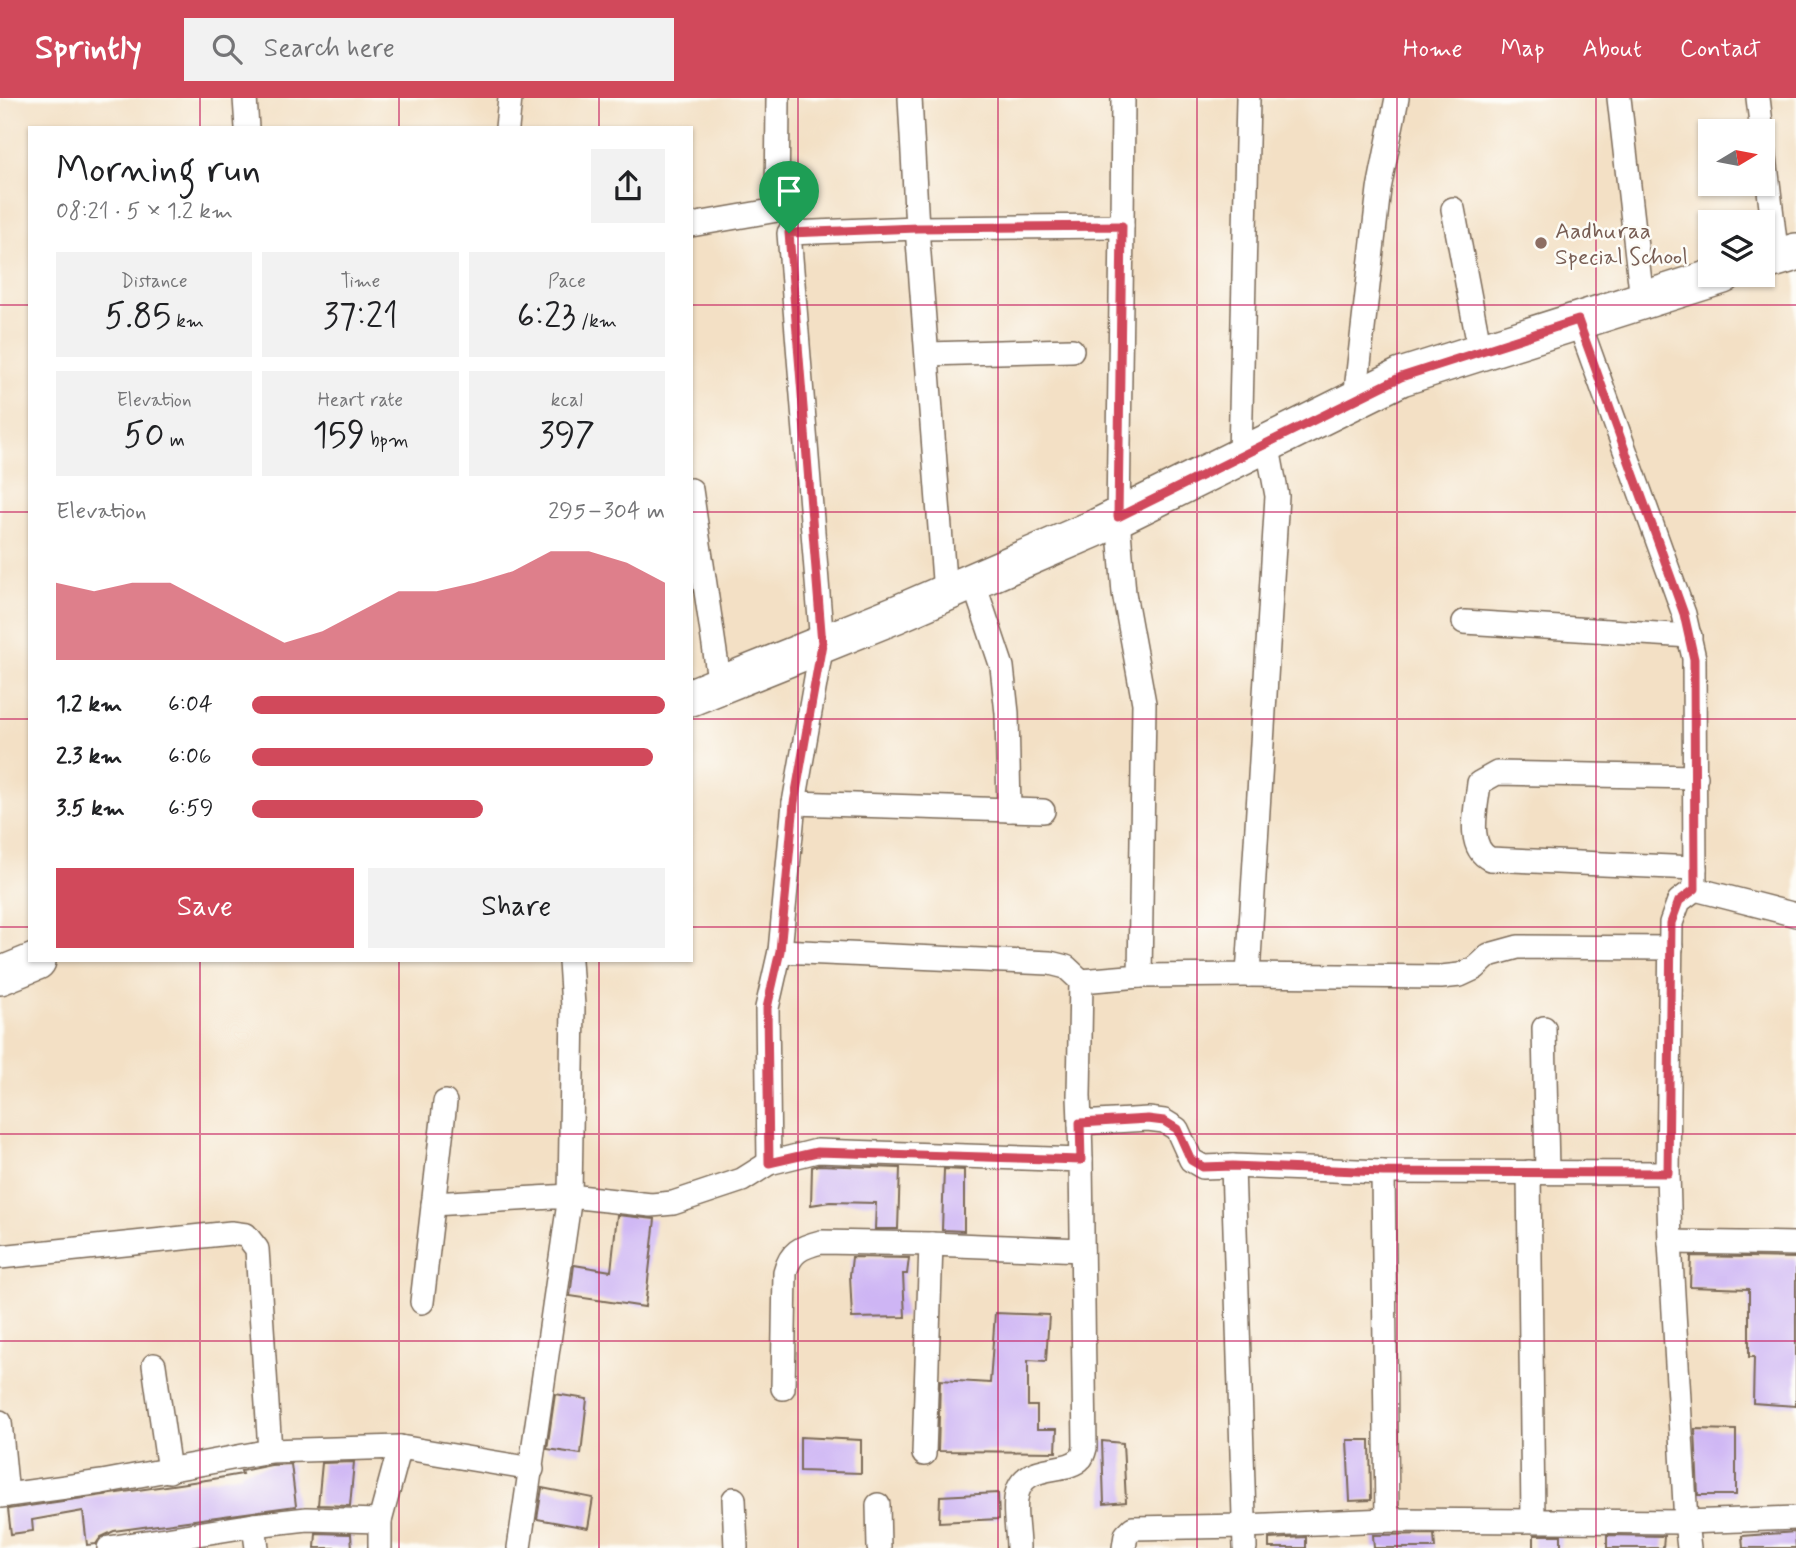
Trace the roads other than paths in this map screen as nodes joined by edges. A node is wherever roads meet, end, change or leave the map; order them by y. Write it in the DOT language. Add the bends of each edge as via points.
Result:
graph roads {
  1 [pos="245,98"];
  2 [pos="510,98"];
  3 [pos="778,98"];
  4 [pos="910,98"];
  5 [pos="1123,98"];
  6 [pos="1248,98"];
  7 [pos="1396,98"];
  8 [pos="1619,98"];
  9 [pos="1758,98"];
  10 [pos="247,126"];
  11 [pos="507,126"];
  12 [pos="1453,209"];
  13 [pos="777,210"];
  14 [pos="693,225"];
  15 [pos="1122,226"];
  16 [pos="917,228"];
  17 [pos="789,233"];
  18 [pos="1778,257"];
  19 [pos="1698,283"];
  20 [pos="1642,300"];
  21 [pos="1578,320"];
  22 [pos="1072,351"];
  23 [pos="1480,351"];
  24 [pos="928,354"];
  25 [pos="1355,399"];
  26 [pos="1253,450"];
  27 [pos="693,507"];
  28 [pos="1118,517"];
  29 [pos="959,587"];
  30 [pos="1464,622"];
  31 [pos="1690,636"];
  32 [pos="807,650"];
  33 [pos="714,688"];
  34 [pos="1696,777"];
  35 [pos="794,803"];
  36 [pos="1009,810"];
  37 [pos="1043,811"];
  38 [pos="1695,879"];
  39 [pos="1796,915"];
  40 [pos="1671,948"];
  41 [pos="780,951"];
  42 [pos="34,962"];
  43 [pos="570,962"];
  44 [pos="0,975"];
  45 [pos="1248,975"];
  46 [pos="1140,976"];
  47 [pos="1081,981"];
  48 [pos="1544,1028"];
  49 [pos="445,1102"];
  50 [pos="1080,1123"];
  51 [pos="1081,1160"];
  52 [pos="769,1163"];
  53 [pos="1233,1166"];
  54 [pos="1383,1172"];
  55 [pos="1538,1172"];
  56 [pos="1668,1173"];
  57 [pos="570,1196"];
  58 [pos="433,1204"];
  59 [pos="1670,1242"];
  60 [pos="931,1244"];
  61 [pos="1796,1244"];
  62 [pos="1082,1250"];
  63 [pos="0,1257"];
  64 [pos="422,1302"];
  65 [pos="154,1365"];
  66 [pos="783,1388"];
  67 [pos="0,1422"];
  68 [pos="400,1447"];
  69 [pos="270,1451"];
  70 [pos="925,1454"];
  71 [pos="532,1468"];
  72 [pos="169,1471"];
  73 [pos="4,1495"];
  74 [pos="734,1499"];
  75 [pos="878,1505"];
  76 [pos="1796,1518"];
  77 [pos="1387,1520"];
  78 [pos="1533,1520"];
  79 [pos="380,1521"];
  80 [pos="1686,1522"];
  81 [pos="254,1525"];
  82 [pos="1245,1537"];
  83 [pos="155,1544"];
  84 [pos="109,1548"];
  85 [pos="257,1548"];
  86 [pos="380,1548"];
  87 [pos="519,1548"];
  88 [pos="736,1548"];
  89 [pos="879,1548"];
  90 [pos="1018,1548"];
  91 [pos="1124,1548"];
  92 [pos="1689,1548"];
  1 -- 10 [label="street"];
  2 -- 11 [label="street"];
  3 -- 13 [label="street"];
  4 -- 16 [label="street"];
  5 -- 15 [label="street"];
  6 -- 26 [label="street"];
  7 -- 25 [label="street" via="1378,189"];
  8 -- 20 [label="street"];
  9 -- 18 [label="street"];
  12 -- 23 [label="street"];
  13 -- 14 [label="street"];
  13 -- 17 [label="street"];
  15 -- 16 [label="street"];
  15 -- 28 [label="street"];
  16 -- 17 [label="street"];
  16 -- 24 [label="street"];
  17 -- 32 [label="street"];
  19 -- 20 [label="main road"];
  20 -- 21 [label="main road"];
  21 -- 23 [label="main road"];
  21 -- 31 [label="street"];
  22 -- 24 [label="street"];
  23 -- 25 [label="main road" via="1401,377"];
  24 -- 29 [label="street"];
  25 -- 26 [label="main road"];
  26 -- 28 [label="main road"];
  26 -- 45 [label="street" via="1277,496"];
  27 -- 33 [label="street"];
  28 -- 29 [label="main road"];
  28 -- 46 [label="street" via="1124,593 1144,703"];
  29 -- 32 [label="main road"];
  29 -- 36 [label="street" via="1002,667"];
  30 -- 31 [label="street"];
  31 -- 34 [label="street"];
  32 -- 33 [label="main road"];
  32 -- 35 [label="street"];
  34 -- 38 [label="street"];
  34 -- 38 [label="street" via="1497,773 1479,783 1475,835 1477,846 1490,859"];
  35 -- 36 [label="street"];
  35 -- 41 [label="street"];
  36 -- 37 [label="street"];
  38 -- 39 [label="street"];
  38 -- 40 [label="street" via="1679,901 1671,923"];
  40 -- 45 [label="street" via="1517,947 1489,954 1460,975 1441,977"];
  40 -- 56 [label="street"];
  41 -- 47 [label="street" via="1050,962 1066,967"];
  41 -- 52 [label="street" via="767,1008"];
  42 -- 44 [label="main road"];
  43 -- 57 [label="street"];
  45 -- 46 [label="street"];
  46 -- 47 [label="street"];
  47 -- 50 [label="street"];
  48 -- 55 [label="street"];
  49 -- 58 [label="street"];
  50 -- 51 [label="street"];
  50 -- 53 [label="street" via="1164,1121 1177,1129 1191,1160 1203,1167"];
  51 -- 52 [label="street" via="817,1152"];
  51 -- 62 [label="street"];
  52 -- 57 [label="street" via="742,1180 673,1203"];
  53 -- 54 [label="street"];
  53 -- 82 [label="street"];
  54 -- 55 [label="street"];
  54 -- 77 [label="street"];
  55 -- 56 [label="street"];
  55 -- 78 [label="street"];
  56 -- 59 [label="street"];
  57 -- 58 [label="street"];
  57 -- 71 [label="street"];
  58 -- 64 [label="street"];
  59 -- 61 [label="street"];
  59 -- 80 [label="street"];
  60 -- 62 [label="street"];
  60 -- 66 [label="street" via="821,1242 795,1252 785,1273"];
  60 -- 70 [label="street"];
  62 -- 90 [label="street" via="1085,1448 1071,1465 1039,1470 1021,1486 1016,1497"];
  63 -- 69 [label="street" via="246,1235 257,1249"];
  65 -- 72 [label="street"];
  67 -- 73 [label="street"];
  68 -- 69 [label="street"];
  68 -- 71 [label="street"];
  68 -- 79 [label="street"];
  69 -- 72 [label="street"];
  71 -- 87 [label="street"];
  72 -- 73 [label="street"];
  74 -- 88 [label="street"];
  75 -- 89 [label="street"];
  76 -- 80 [label="street"];
  77 -- 78 [label="street"];
  77 -- 82 [label="street"];
  78 -- 80 [label="street"];
  79 -- 81 [label="street" via="307,1519"];
  79 -- 86 [label="street"];
  80 -- 92 [label="street"];
  81 -- 83 [label="street"];
  81 -- 85 [label="street"];
  82 -- 91 [label="street" via="1133,1528 1126,1535"];
  83 -- 84 [label="street"];
}
